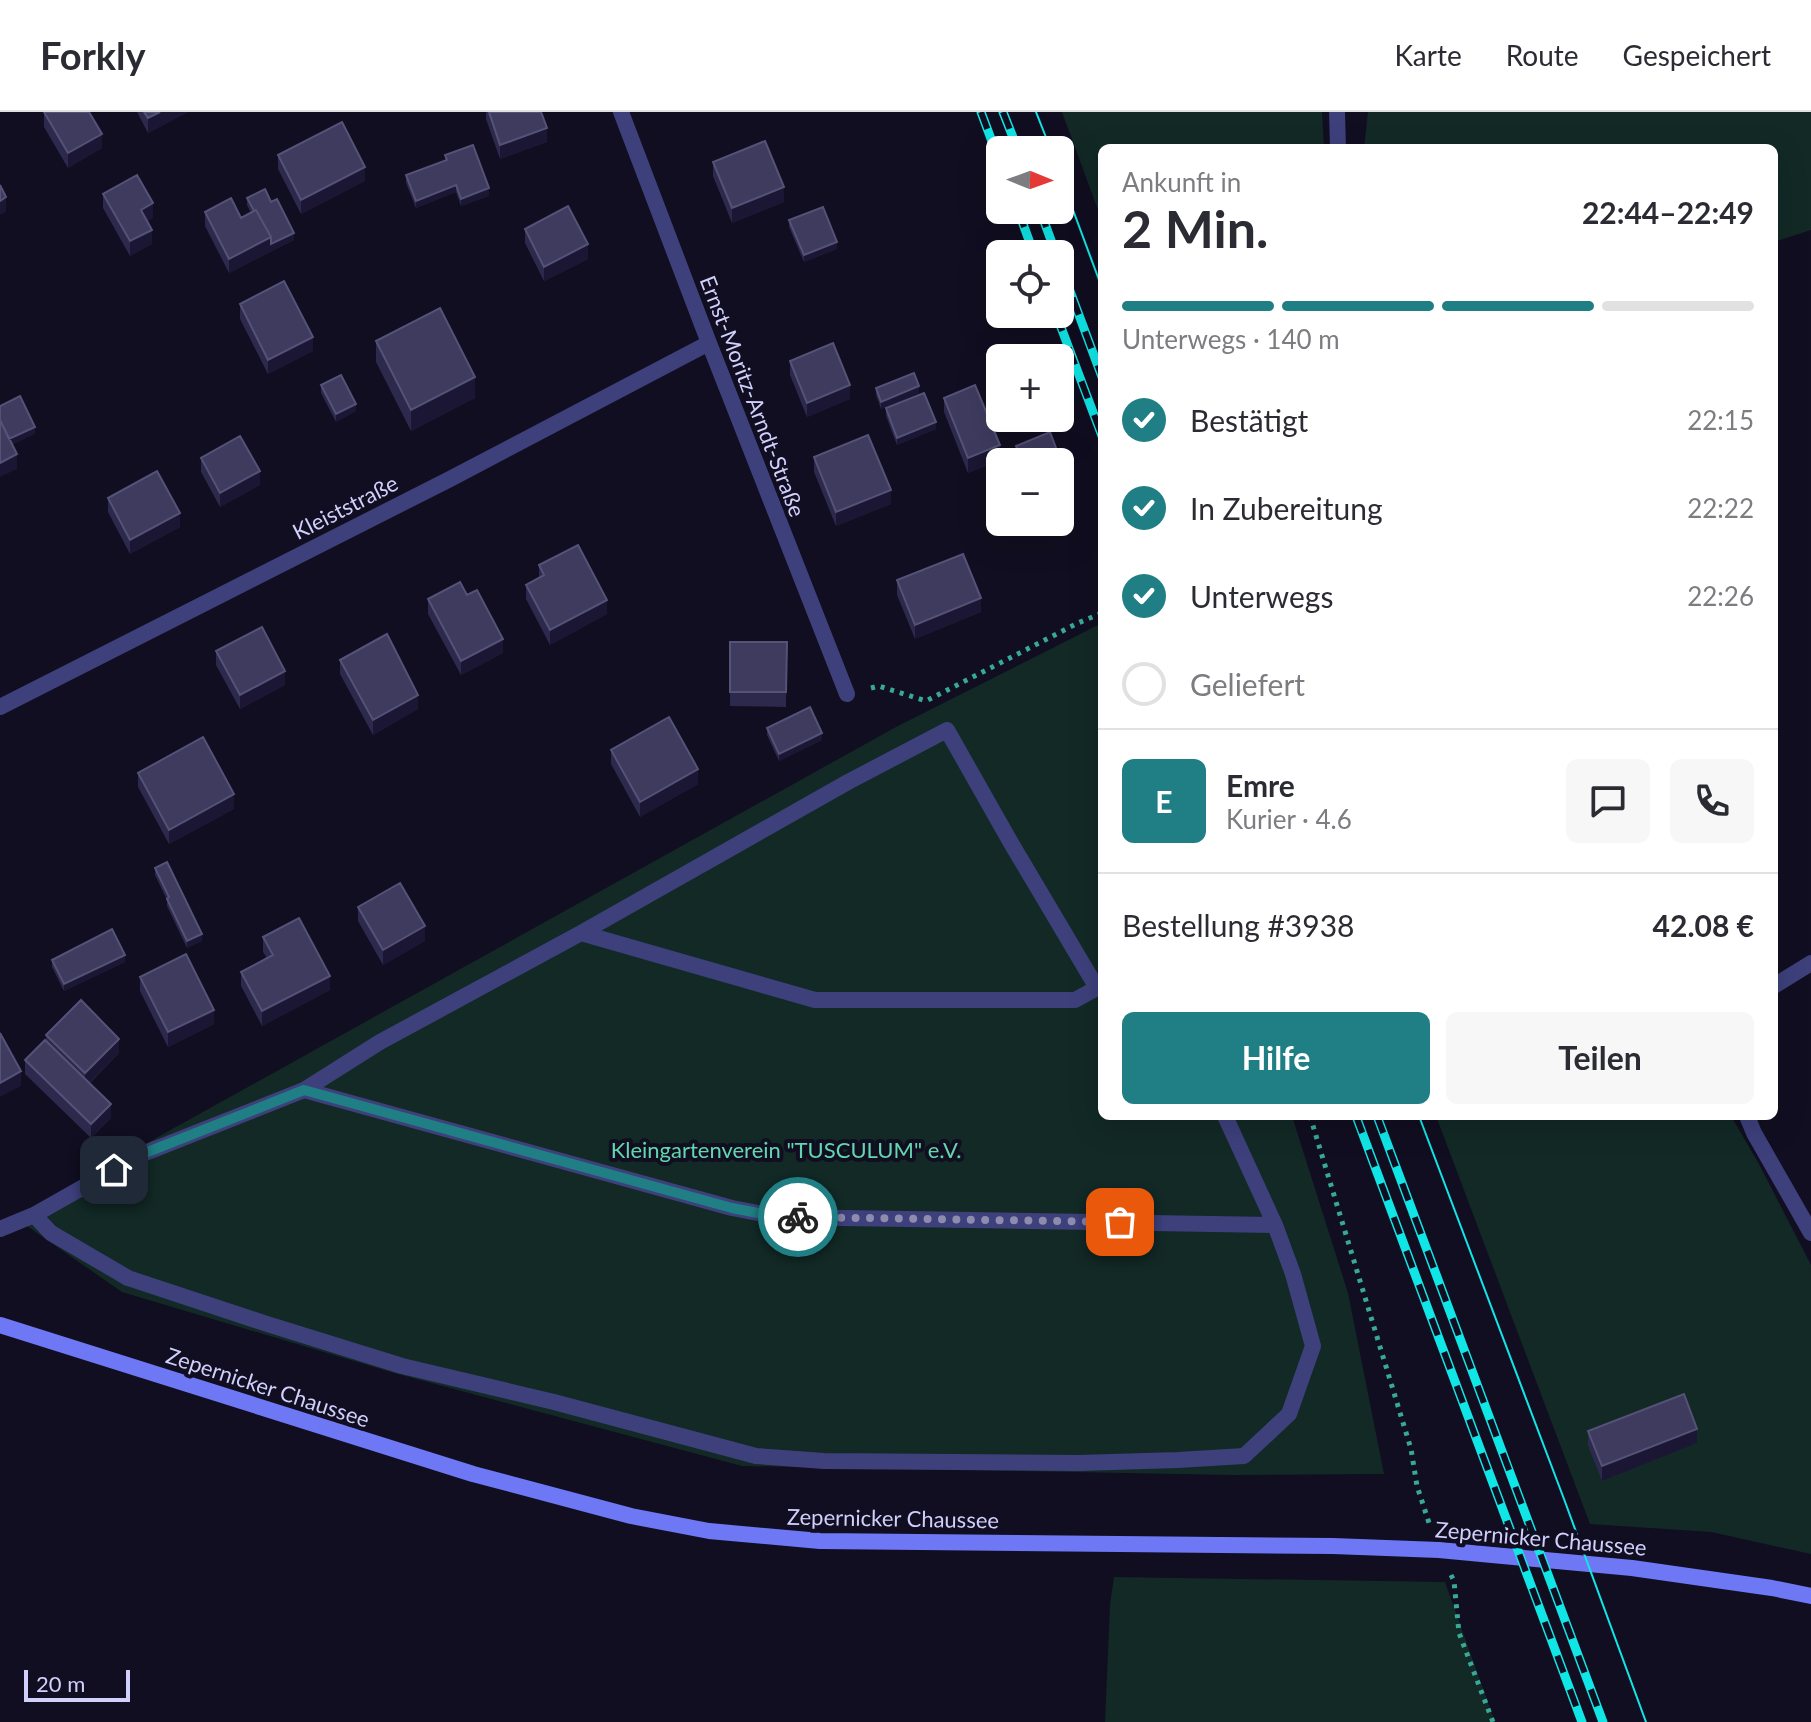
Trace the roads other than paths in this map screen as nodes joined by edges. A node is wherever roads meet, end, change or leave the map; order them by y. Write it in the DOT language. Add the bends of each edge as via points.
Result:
graph roads {
  1 [pos="621,112"];
  2 [pos="1337,112"];
  3 [pos="1338,144"];
  4 [pos="709,343"];
  5 [pos="847,694"];
  6 [pos="0,707"];
  7 [pos="581,933"];
  8 [pos="1811,963"];
  9 [pos="1098,984"];
  10 [pos="1778,984"];
  11 [pos="1098,988"];
  12 [pos="304,1090"];
  13 [pos="1227,1120"];
  14 [pos="1749,1120"];
  15 [pos="34,1215"];
  16 [pos="1275,1225"];
  17 [pos="0,1229"];
  18 [pos="1811,1233"];
  19 [pos="0,1325"];
  20 [pos="1811,1596"];
  1 -- 4 [label="street, Ernst-Moritz-Arndt-Straße"];
  2 -- 3 [label="street"];
  4 -- 5 [label="street, Ernst-Moritz-Arndt-Straße"];
  4 -- 6 [label="street, Kleiststraße"];
  7 -- 9 [label="street" via="947,730"];
  7 -- 11 [label="street" via="815,1000 1075,1000"];
  7 -- 12 [label="street" via="380,1042"];
  8 -- 10 [label="street"];
  12 -- 15 [label="street" via="140,1155"];
  12 -- 16 [label="street" via="779,1217"];
  13 -- 16 [label="street"];
  14 -- 18 [label="street"];
  15 -- 16 [label="street" via="51,1233 128,1278 402,1366 756,1456 1079,1463 1244,1456 1289,1414 1313,1346"];
  15 -- 17 [label="street"];
  19 -- 20 [label="main road, Zepernicker Chaussee" via="473,1474 709,1531 820,1541 1439,1550 1632,1568"];
}
